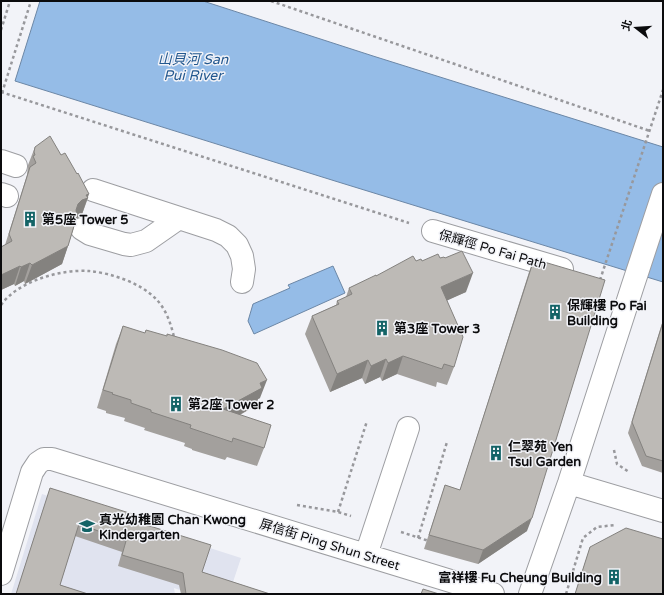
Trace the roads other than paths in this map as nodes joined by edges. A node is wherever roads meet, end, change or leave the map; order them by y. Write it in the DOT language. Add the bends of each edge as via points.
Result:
graph roads {
  1 [pos="93,190"];
  2 [pos="663,194"];
  3 [pos="180,218"];
  4 [pos="82,229"];
  5 [pos="433,231"];
  6 [pos="600,280"];
  7 [pos="242,282"];
  8 [pos="408,428"];
  9 [pos="569,483"];
  10 [pos="663,511"];
  11 [pos="366,555"];
  12 [pos="1,574"];
  13 [pos="492,594"];
  14 [pos="530,594"];
  1 -- 3 [label="street"];
  2 -- 9 [label="street"];
  3 -- 4 [label="street" via="146,241 132,245 90,234"];
  3 -- 7 [label="street" via="216,230 228,236 237,245 244,269"];
  5 -- 6 [label="street, 保輝徑 Po Fai Path"];
  8 -- 11 [label="street"];
  9 -- 10 [label="street"];
  9 -- 14 [label="street"];
  11 -- 12 [label="street, 屏信街 Ping Shun Street" via="52,459 44,459 32,472"];
  11 -- 13 [label="street, 屏信街 Ping Shun Street"];
}
